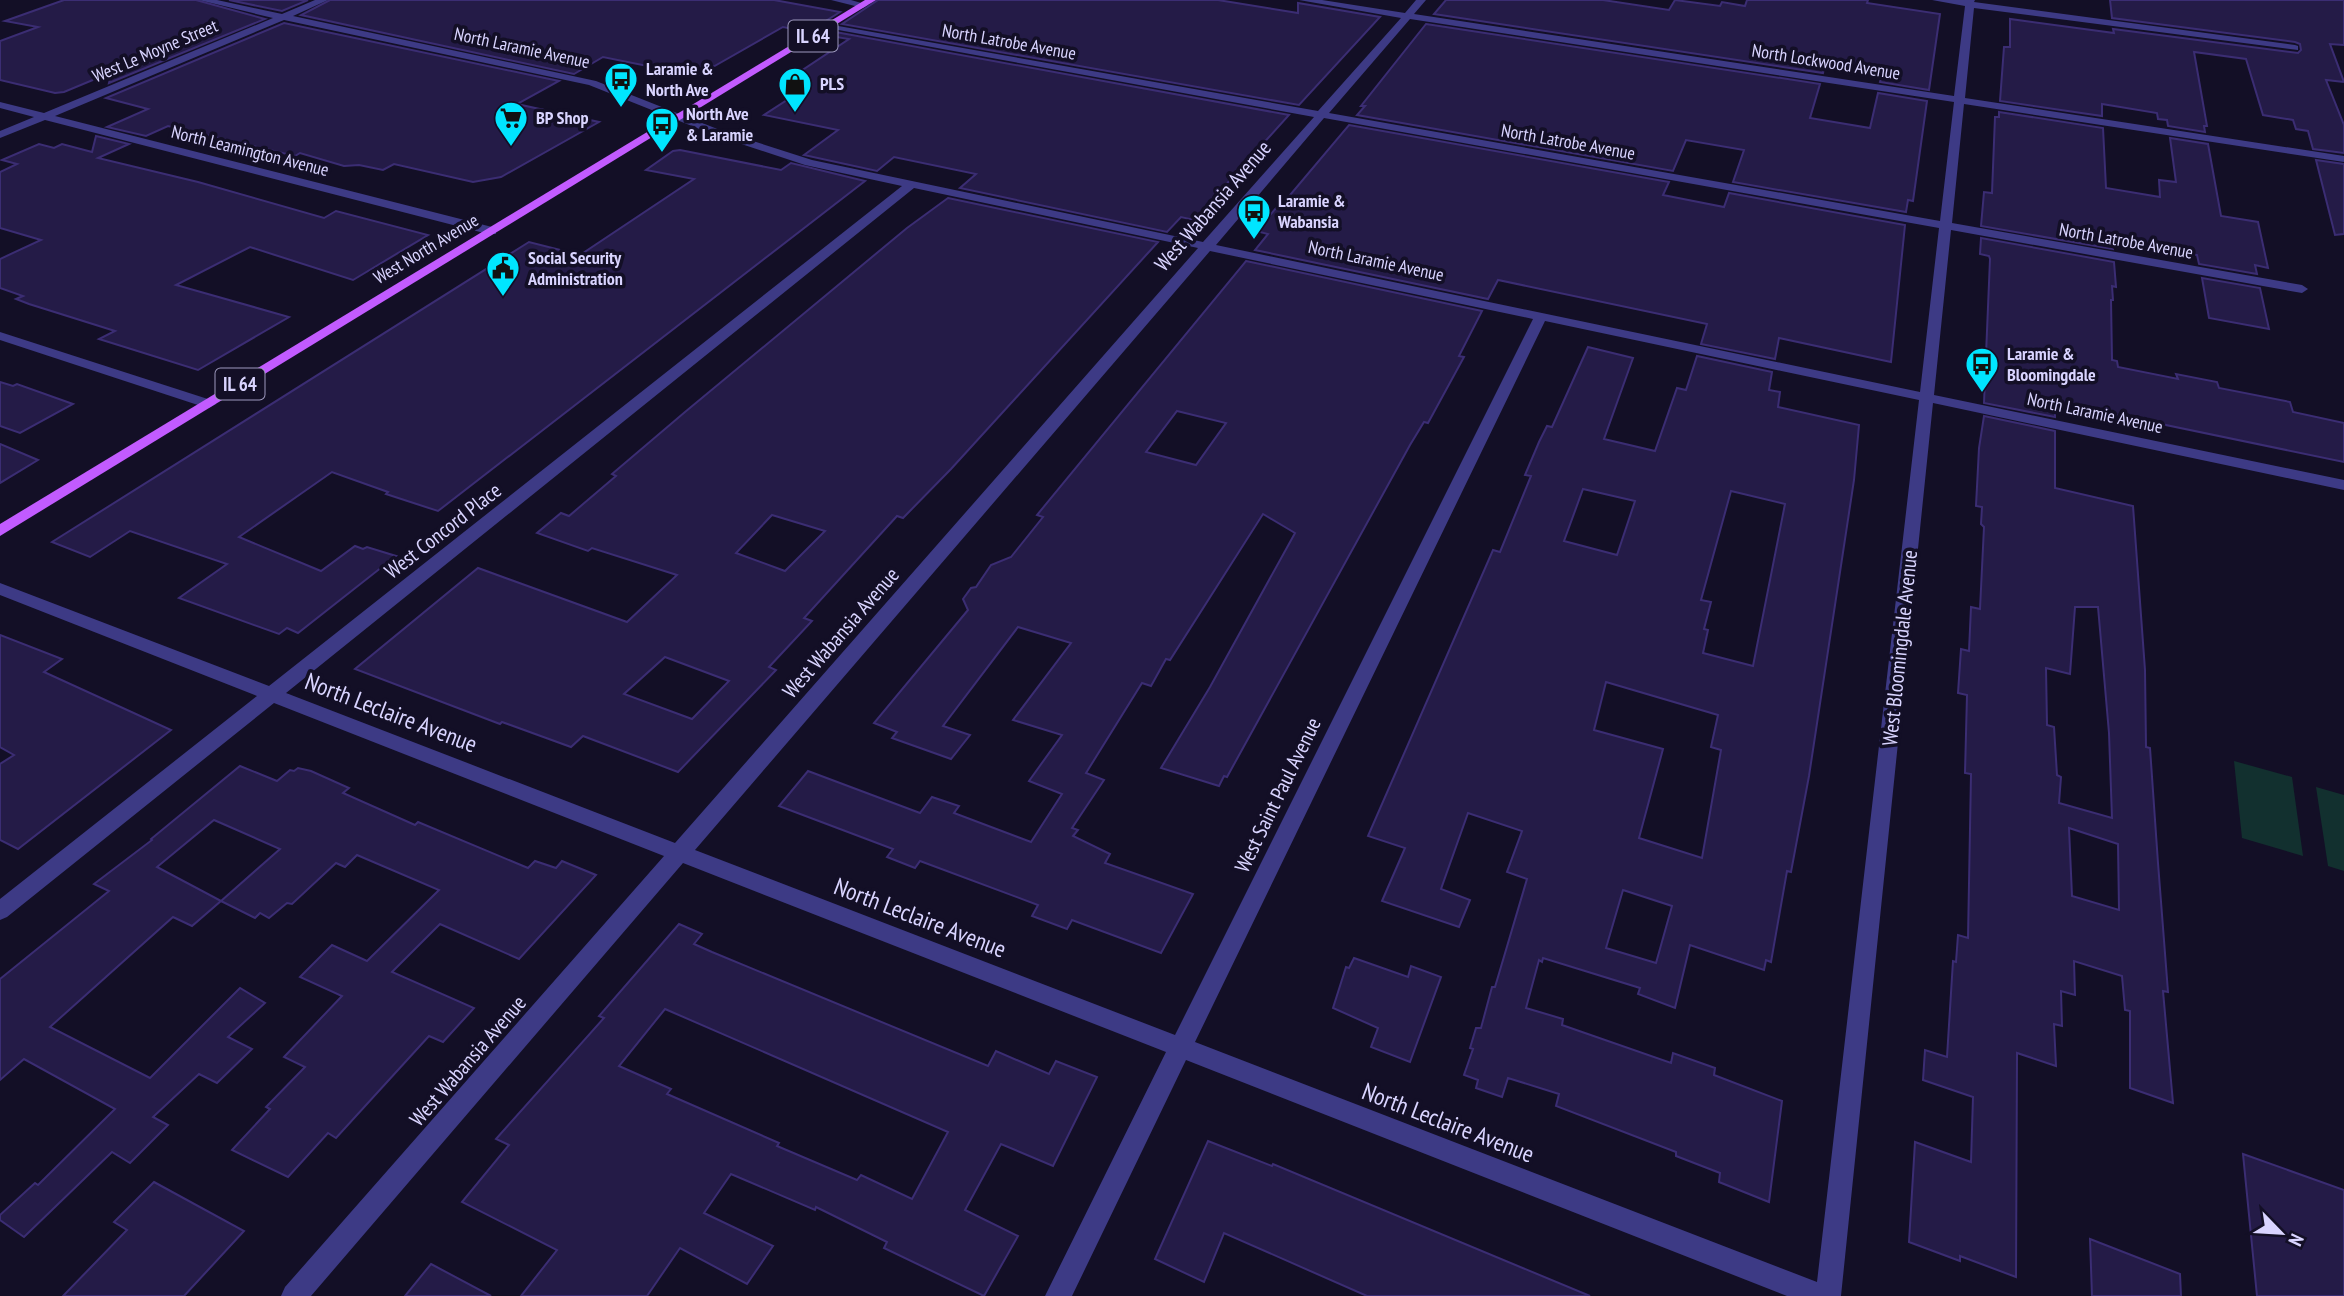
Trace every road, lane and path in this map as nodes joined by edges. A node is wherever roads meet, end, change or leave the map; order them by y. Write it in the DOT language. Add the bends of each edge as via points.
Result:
graph roads {
  1 [pos="204,0"];
  2 [pos="323,0"];
  3 [pos="836,0"];
  4 [pos="1304,0"];
  5 [pos="1421,0"];
  6 [pos="1937,0"];
  7 [pos="867,2"];
  8 [pos="1969,2"];
  9 [pos="1408,16"];
  10 [pos="283,17"];
  11 [pos="827,27"];
  12 [pos="2295,48"];
  13 [pos="1959,100"];
  14 [pos="0,105"];
  15 [pos="44,116"];
  16 [pos="1321,116"];
  17 [pos="678,118"];
  18 [pos="0,135"];
  19 [pos="2344,159"];
  20 [pos="912,184"];
  21 [pos="1946,227"];
  22 [pos="492,231"];
  23 [pos="1208,246"];
  24 [pos="2302,289"];
  25 [pos="1541,316"];
  26 [pos="0,336"];
  27 [pos="1928,398"];
  28 [pos="209,404"];
  29 [pos="2344,485"];
  30 [pos="0,531"];
  31 [pos="0,589"];
  32 [pos="271,694"];
  33 [pos="680,853"];
  34 [pos="0,911"];
  35 [pos="1180,1047"];
  36 [pos="294,1296"];
  37 [pos="1058,1296"];
  38 [pos="1820,1296"];
  39 [pos="1828,1296"];
  1 -- 10 [label="street, North Laramie Avenue"];
  2 -- 10 [label="street, West Le Moyne Street"];
  3 -- 7 [label="street"];
  4 -- 9 [label="street, North Lockwood Avenue"];
  5 -- 9 [label="street, West Wabansia Avenue"];
  6 -- 8 [label="street"];
  7 -- 11 [label="main road, West North Avenue / IL 64"];
  8 -- 12 [label="street"];
  8 -- 13 [label="street, West Bloomingdale Avenue"];
  9 -- 13 [label="street, North Lockwood Avenue"];
  9 -- 16 [label="street, West Wabansia Avenue"];
  10 -- 15 [label="street, West Le Moyne Street"];
  10 -- 17 [label="street, North Laramie Avenue" via="592,83"];
  11 -- 16 [label="street, North Latrobe Avenue"];
  11 -- 17 [label="main road, West North Avenue / IL 64"];
  13 -- 19 [label="street, North Lockwood Avenue"];
  13 -- 21 [label="street, West Bloomingdale Avenue"];
  14 -- 15 [label="street, North Leamington Avenue"];
  15 -- 18 [label="street, West Le Moyne Street"];
  15 -- 22 [label="street, North Leamington Avenue"];
  16 -- 21 [label="street, North Latrobe Avenue"];
  16 -- 23 [label="street, West Wabansia Avenue"];
  17 -- 20 [label="street, North Laramie Avenue" via="809,163"];
  17 -- 22 [label="main road, West North Avenue / IL 64"];
  20 -- 23 [label="street, North Laramie Avenue"];
  20 -- 32 [label="street, West Concord Place"];
  21 -- 24 [label="street, North Latrobe Avenue"];
  21 -- 27 [label="street, West Bloomingdale Avenue"];
  22 -- 28 [label="main road, West North Avenue / IL 64"];
  23 -- 25 [label="street, North Laramie Avenue"];
  23 -- 33 [label="street, West Wabansia Avenue"];
  25 -- 27 [label="street, North Laramie Avenue"];
  25 -- 35 [label="street, West Saint Paul Avenue"];
  26 -- 28 [label="street"];
  27 -- 29 [label="street, North Laramie Avenue"];
  27 -- 39 [label="street, West Bloomingdale Avenue"];
  28 -- 30 [label="main road, West North Avenue / IL 64"];
  31 -- 32 [label="street, North Leclaire Avenue"];
  32 -- 33 [label="street, North Leclaire Avenue"];
  32 -- 34 [label="street, West Concord Place"];
  33 -- 35 [label="street, North Leclaire Avenue"];
  33 -- 36 [label="street, West Wabansia Avenue"];
  35 -- 37 [label="street, West Saint Paul Avenue"];
  35 -- 38 [label="street, North Leclaire Avenue"];
}
